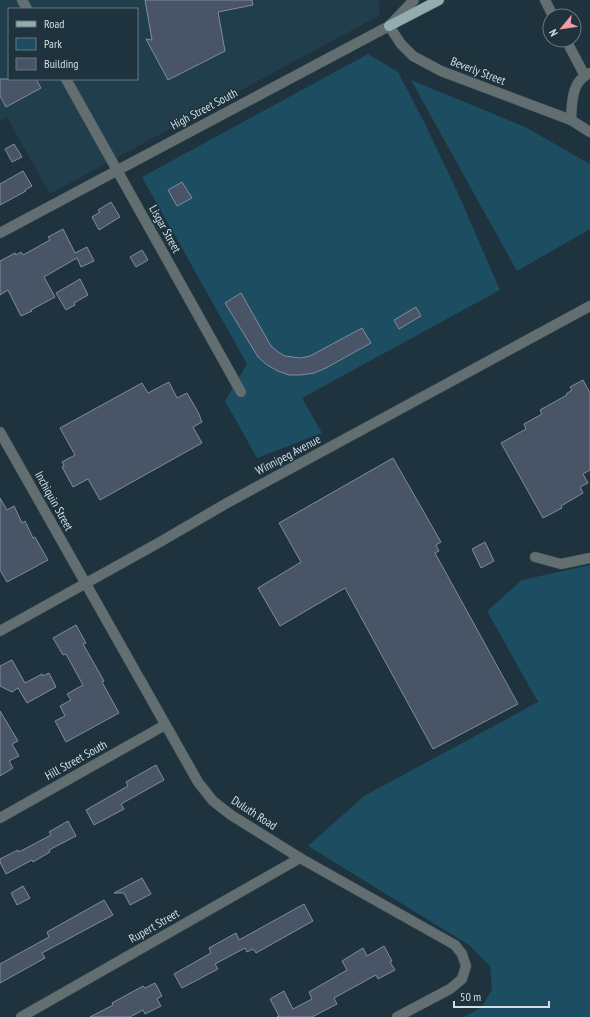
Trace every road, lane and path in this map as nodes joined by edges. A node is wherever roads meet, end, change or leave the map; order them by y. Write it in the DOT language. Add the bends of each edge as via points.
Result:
graph roads {
  1 [pos="414,0"];
  2 [pos="439,0"];
  3 [pos="389,26"];
  4 [pos="571,48"];
  5 [pos="587,74"];
  6 [pos="67,80"];
  7 [pos="571,120"];
  8 [pos="590,132"];
  9 [pos="118,170"];
  10 [pos="0,233"];
  11 [pos="590,306"];
  12 [pos="241,392"];
  13 [pos="0,432"];
  14 [pos="535,557"];
  15 [pos="590,558"];
  16 [pos="86,583"];
  17 [pos="0,631"];
  18 [pos="165,725"];
  19 [pos="0,818"];
  20 [pos="300,858"];
  21 [pos="21,1017"];
  22 [pos="397,1017"];
  1 -- 3 [label="street, High Street South"];
  2 -- 3 [label="main road"];
  3 -- 7 [label="street, Beverly Street" via="413,56 441,71"];
  3 -- 9 [label="street, High Street South"];
  4 -- 5 [label="street"];
  5 -- 7 [label="street" via="579,81 573,95"];
  6 -- 9 [label="street, Lisgar Street"];
  7 -- 8 [label="street, Beverly Street"];
  9 -- 10 [label="street, High Street South"];
  9 -- 12 [label="street, Lisgar Street"];
  11 -- 16 [label="street, Winnipeg Avenue" via="227,503"];
  13 -- 16 [label="street, Inchiquin Street"];
  14 -- 15 [label="street" via="561,564"];
  16 -- 17 [label="street, Winnipeg Avenue"];
  16 -- 18 [label="street, Duluth Road"];
  18 -- 19 [label="street, Hill Street South"];
  18 -- 20 [label="street, Duluth Road" via="198,782 213,801"];
  20 -- 21 [label="street, Rupert Street"];
  20 -- 22 [label="street, Duluth Road" via="455,944 462,954 466,966 462,979 450,989"];
}
